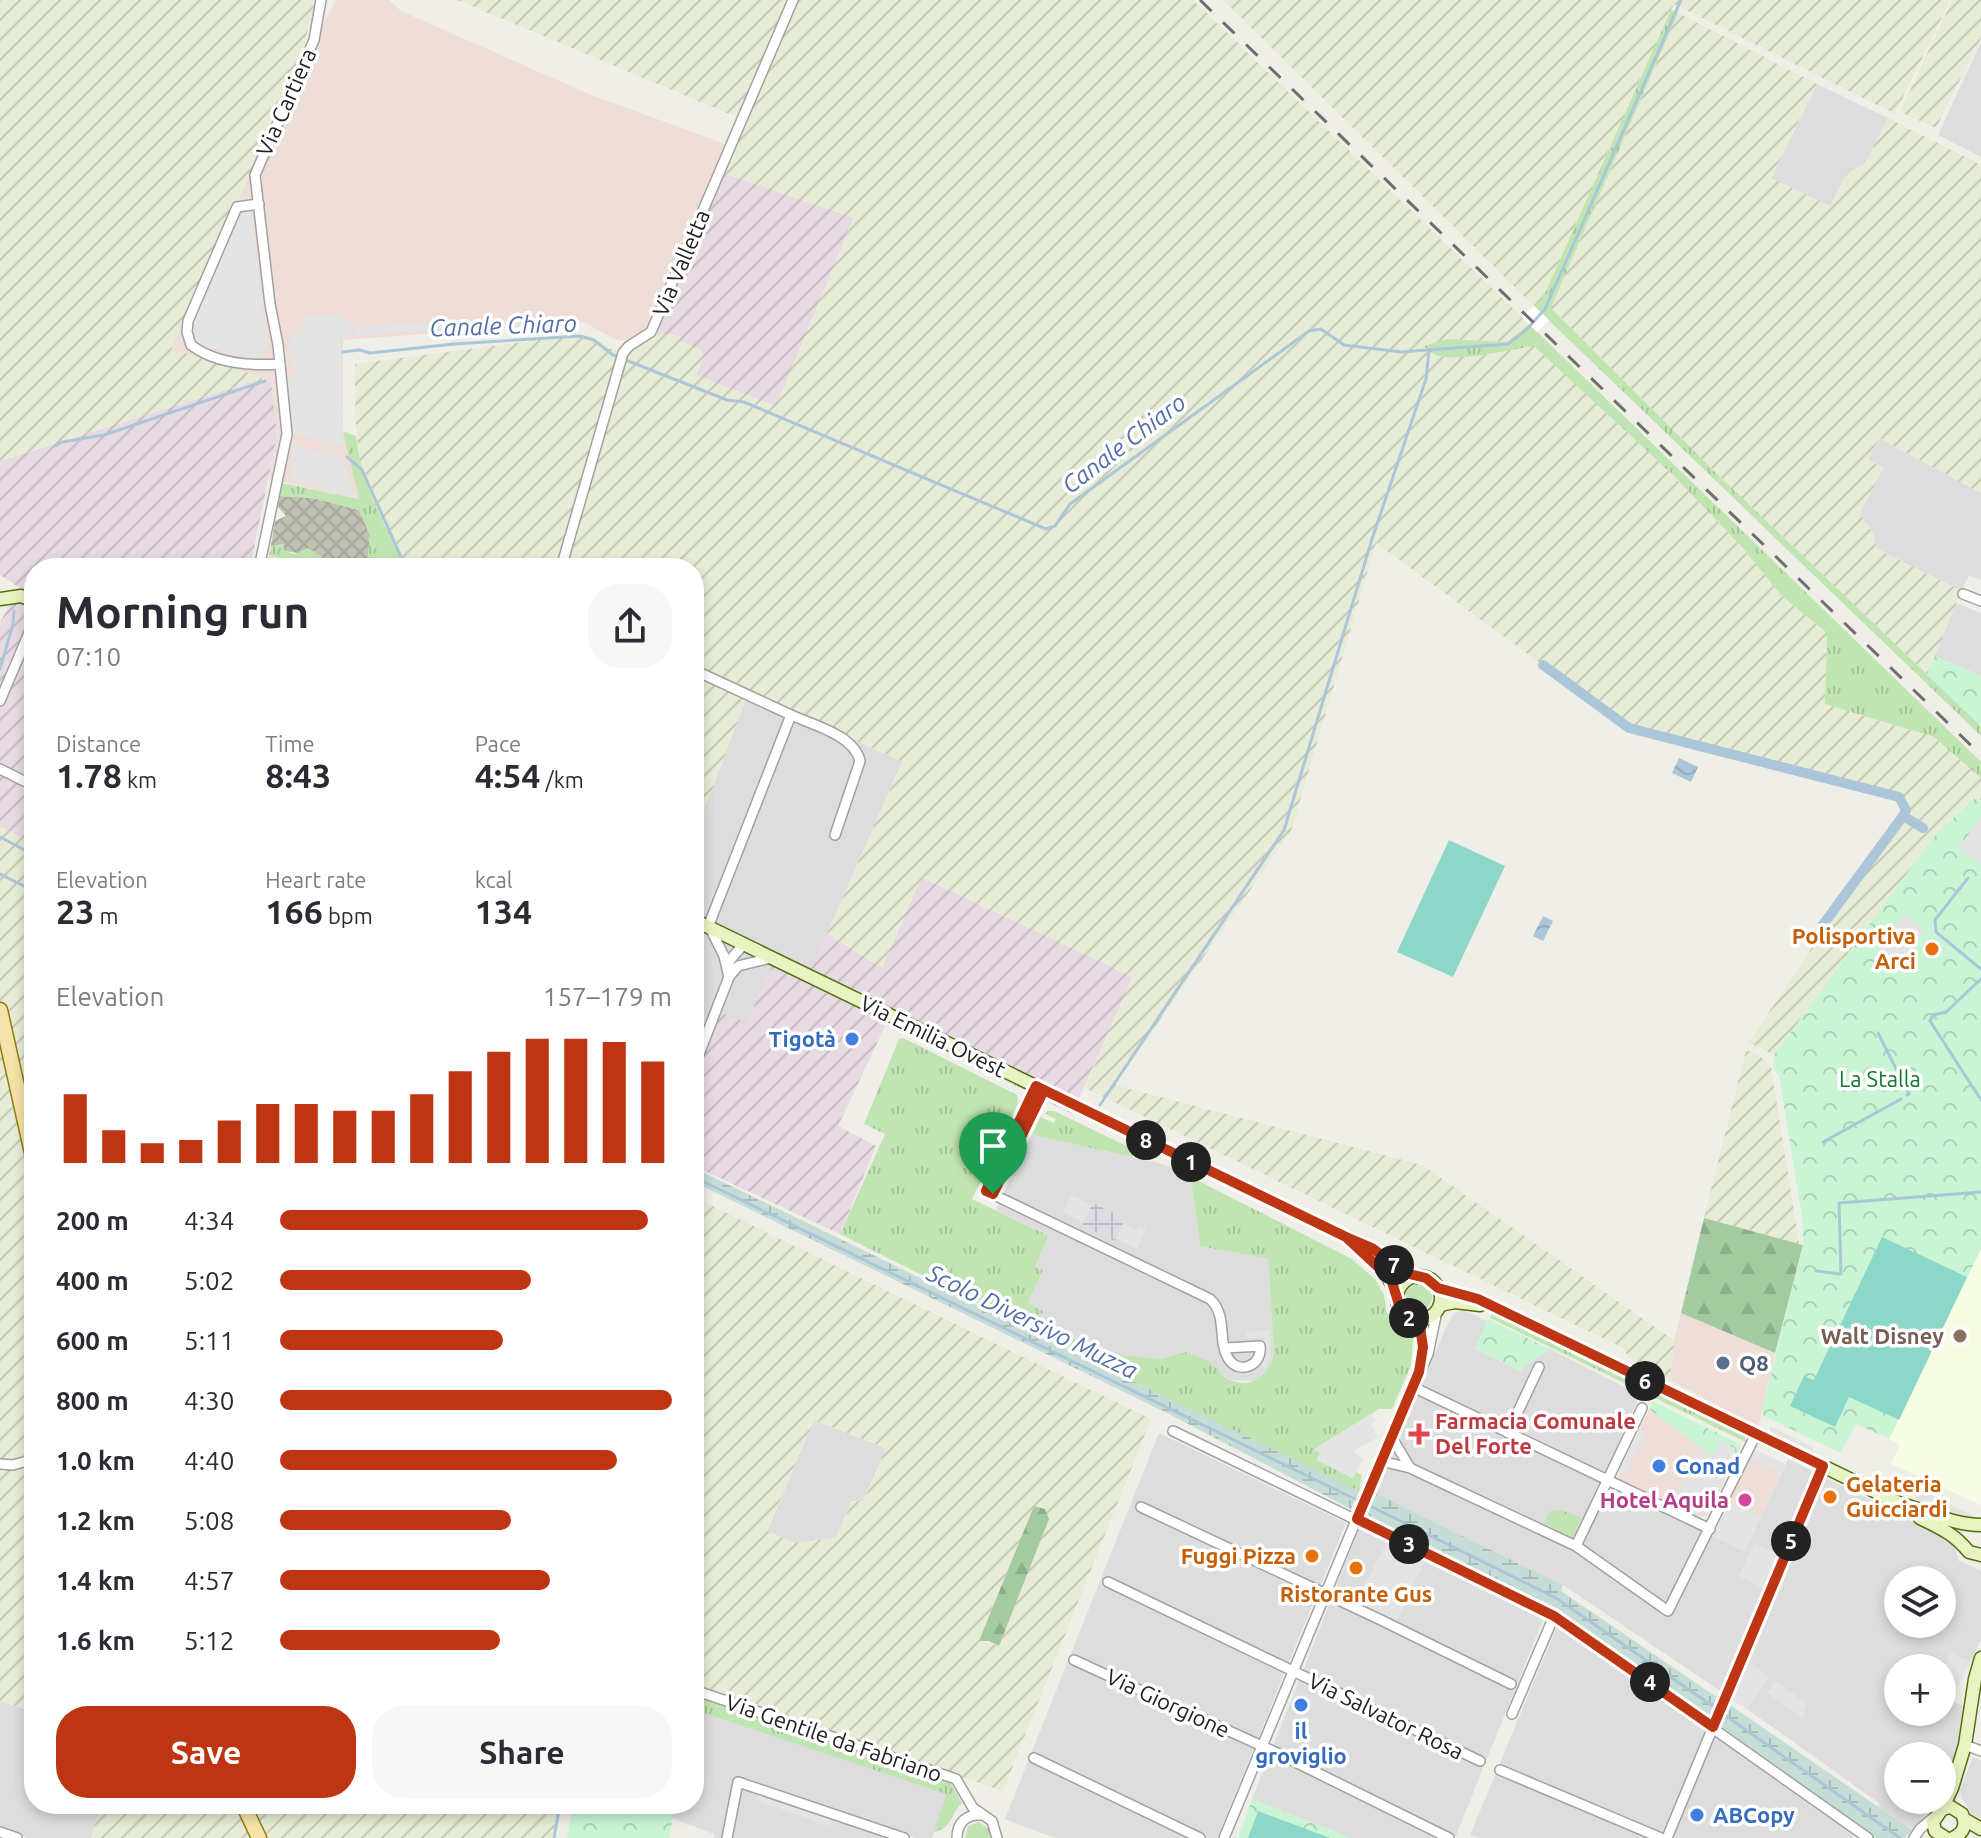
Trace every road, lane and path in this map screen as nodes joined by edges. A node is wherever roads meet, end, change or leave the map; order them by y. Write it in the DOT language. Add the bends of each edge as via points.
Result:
graph roads {
  1 [pos="321,0"];
  2 [pos="793,0"];
  3 [pos="259,204"];
  4 [pos="280,364"];
  5 [pos="261,558"];
  6 [pos="564,558"];
  7 [pos="1963,594"];
  8 [pos="1981,601"];
  9 [pos="24,645"];
  10 [pos="704,675"];
  11 [pos="0,701"];
  12 [pos="791,715"];
  13 [pos="0,769"];
  14 [pos="24,781"];
  15 [pos="835,835"];
  16 [pos="704,925"];
  17 [pos="709,927"];
  18 [pos="744,944"];
  19 [pos="772,958"];
  20 [pos="732,970"];
  21 [pos="0,1010"];
  22 [pos="704,1041"];
  23 [pos="1040,1088"];
  24 [pos="24,1117"];
  25 [pos="1346,1237"];
  26 [pos="1416,1277"];
  27 [pos="1438,1288"];
  28 [pos="1397,1297"];
  29 [pos="1488,1306"];
  30 [pos="1438,1308"];
  31 [pos="1419,1320"];
  32 [pos="1226,1348"];
  33 [pos="1539,1367"];
  34 [pos="1419,1372"];
  35 [pos="1413,1387"];
  36 [pos="1642,1408"];
  37 [pos="1173,1431"];
  38 [pos="1508,1433"];
  39 [pos="1756,1434"];
  40 [pos="1391,1436"];
  41 [pos="1386,1449"];
  42 [pos="1403,1457"];
  43 [pos="1381,1461"];
  44 [pos="24,1462"];
  45 [pos="0,1464"];
  46 [pos="1823,1466"];
  47 [pos="1410,1468"];
  48 [pos="1607,1480"];
  49 [pos="1901,1504"];
  50 [pos="1141,1507"];
  51 [pos="1357,1519"];
  52 [pos="1976,1525"];
  53 [pos="1710,1529"];
  54 [pos="1963,1542"];
  55 [pos="1576,1546"];
  56 [pos="1981,1555"];
  57 [pos="1108,1582"];
  58 [pos="1324,1594"];
  59 [pos="1554,1616"];
  60 [pos="1981,1658"];
  61 [pos="1074,1660"];
  62 [pos="1293,1670"];
  63 [pos="1511,1684"];
  64 [pos="704,1693"];
  65 [pos="1726,1696"];
  66 [pos="1512,1714"];
  67 [pos="1713,1727"];
  68 [pos="1965,1745"];
  69 [pos="1262,1746"];
  70 [pos="1981,1751"];
  71 [pos="1034,1758"];
  72 [pos="1480,1761"];
  73 [pos="1500,1770"];
  74 [pos="1956,1775"];
  75 [pos="965,1795"];
  76 [pos="248,1814"];
  77 [pos="1937,1814"];
  78 [pos="1938,1814"];
  79 [pos="981,1815"];
  80 [pos="1959,1825"];
  81 [pos="959,1829"];
  82 [pos="1981,1831"];
  83 [pos="0,1832"];
  84 [pos="1941,1834"];
  85 [pos="17,1838"];
  86 [pos="259,1838"];
  87 [pos="727,1838"];
  88 [pos="904,1838"];
  89 [pos="945,1838"];
  90 [pos="997,1838"];
  91 [pos="1200,1838"];
  92 [pos="1224,1838"];
  93 [pos="1449,1838"];
  94 [pos="1664,1838"];
  95 [pos="1868,1838"];
  96 [pos="1914,1838"];
  1 -- 3 [label="street, Via Cartiera" via="314,40 257,168"];
  2 -- 6 [label="street, Via Valletta" via="651,332 622,356"];
  3 -- 4 [label="street, Via Cartiera"];
  3 -- 4 [label="street" via="237,207 187,332 199,350 246,364"];
  4 -- 5 [label="street, Via Cartiera" via="287,440"];
  7 -- 8 [label="street"];
  9 -- 11 [label="street"];
  10 -- 12 [label="street"];
  12 -- 15 [label="street" via="847,742 859,756"];
  12 -- 17 [label="street"];
  13 -- 14 [label="street"];
  16 -- 17 [label="main road, Via Emilia Ovest"];
  17 -- 18 [label="main road, Via Emilia Ovest"];
  17 -- 20 [label="street"];
  18 -- 19 [label="main road, Via Emilia Ovest"];
  18 -- 20 [label="street"];
  19 -- 20 [label="street"];
  19 -- 23 [label="main road, Via Emilia Ovest"];
  20 -- 22 [label="street"];
  21 -- 24 [label="main road"];
  23 -- 25 [label="main road, Via Emilia Ovest"];
  23 -- 32 [label="street" via="989,1192 1210,1299 1220,1312"];
  25 -- 26 [label="main road, Via Emilia Ovest"];
  25 -- 28 [label="main road, Via Emilia Ovest" via="1383,1269"];
  26 -- 27 [label="main road"];
  26 -- 28 [label="main road" via="1404,1283"];
  27 -- 29 [label="main road"];
  27 -- 30 [label="main road"];
  28 -- 31 [label="main road" via="1405,1316"];
  29 -- 30 [label="main road" via="1464,1302"];
  29 -- 39 [label="main road"];
  30 -- 31 [label="main road"];
  30 -- 34 [label="street" via="1432,1344"];
  31 -- 34 [label="street"];
  33 -- 38 [label="street"];
  34 -- 35 [label="street"];
  35 -- 38 [label="street"];
  35 -- 40 [label="street"];
  36 -- 48 [label="street"];
  37 -- 51 [label="street"];
  38 -- 48 [label="street"];
  39 -- 46 [label="main road"];
  39 -- 53 [label="street"];
  40 -- 41 [label="street"];
  40 -- 42 [label="street"];
  41 -- 42 [label="street"];
  41 -- 43 [label="street"];
  42 -- 47 [label="street"];
  43 -- 47 [label="street"];
  43 -- 51 [label="street"];
  44 -- 45 [label="street"];
  46 -- 49 [label="main road"];
  46 -- 65 [label="street"];
  47 -- 55 [label="street"];
  48 -- 53 [label="street"];
  48 -- 55 [label="street"];
  49 -- 52 [label="main road"];
  49 -- 54 [label="main road"];
  50 -- 58 [label="street"];
  51 -- 58 [label="street"];
  51 -- 59 [label="street"];
  52 -- 54 [label="main road" via="1965,1532"];
  53 -- 55 [label="street" via="1668,1611"];
  54 -- 56 [label="main road" via="1969,1552"];
  57 -- 62 [label="street, Via Salvator Rosa"];
  58 -- 62 [label="street"];
  58 -- 63 [label="street"];
  59 -- 66 [label="street"];
  59 -- 67 [label="street"];
  60 -- 68 [label="main road"];
  61 -- 69 [label="street, Via Giorgione"];
  62 -- 69 [label="street"];
  62 -- 72 [label="street, Via Salvator Rosa"];
  64 -- 75 [label="street, Via Gentile da Fabriano" via="956,1779"];
  65 -- 67 [label="street"];
  67 -- 94 [label="street"];
  67 -- 95 [label="street"];
  68 -- 70 [label="street"];
  68 -- 74 [label="main road"];
  69 -- 92 [label="street"];
  69 -- 93 [label="street, Via Giorgione"];
  71 -- 91 [label="street"];
  73 -- 94 [label="street"];
  75 -- 79 [label="street, Via Gentile da Fabriano"];
  75 -- 81 [label="street, Via Gentile da Fabriano"];
  76 -- 86 [label="main road"];
  77 -- 96 [label="street"];
  78 -- 84 [label="main road"];
  79 -- 81 [label="street" via="971,1815"];
  79 -- 90 [label="street, Via Gentile da Fabriano" via="992,1821"];
  80 -- 82 [label="main road"];
  81 -- 89 [label="street"];
  83 -- 85 [label="street"];
  84 -- 96 [label="street"];
  87 -- 88 [label="street" via="738,1782"];
}
